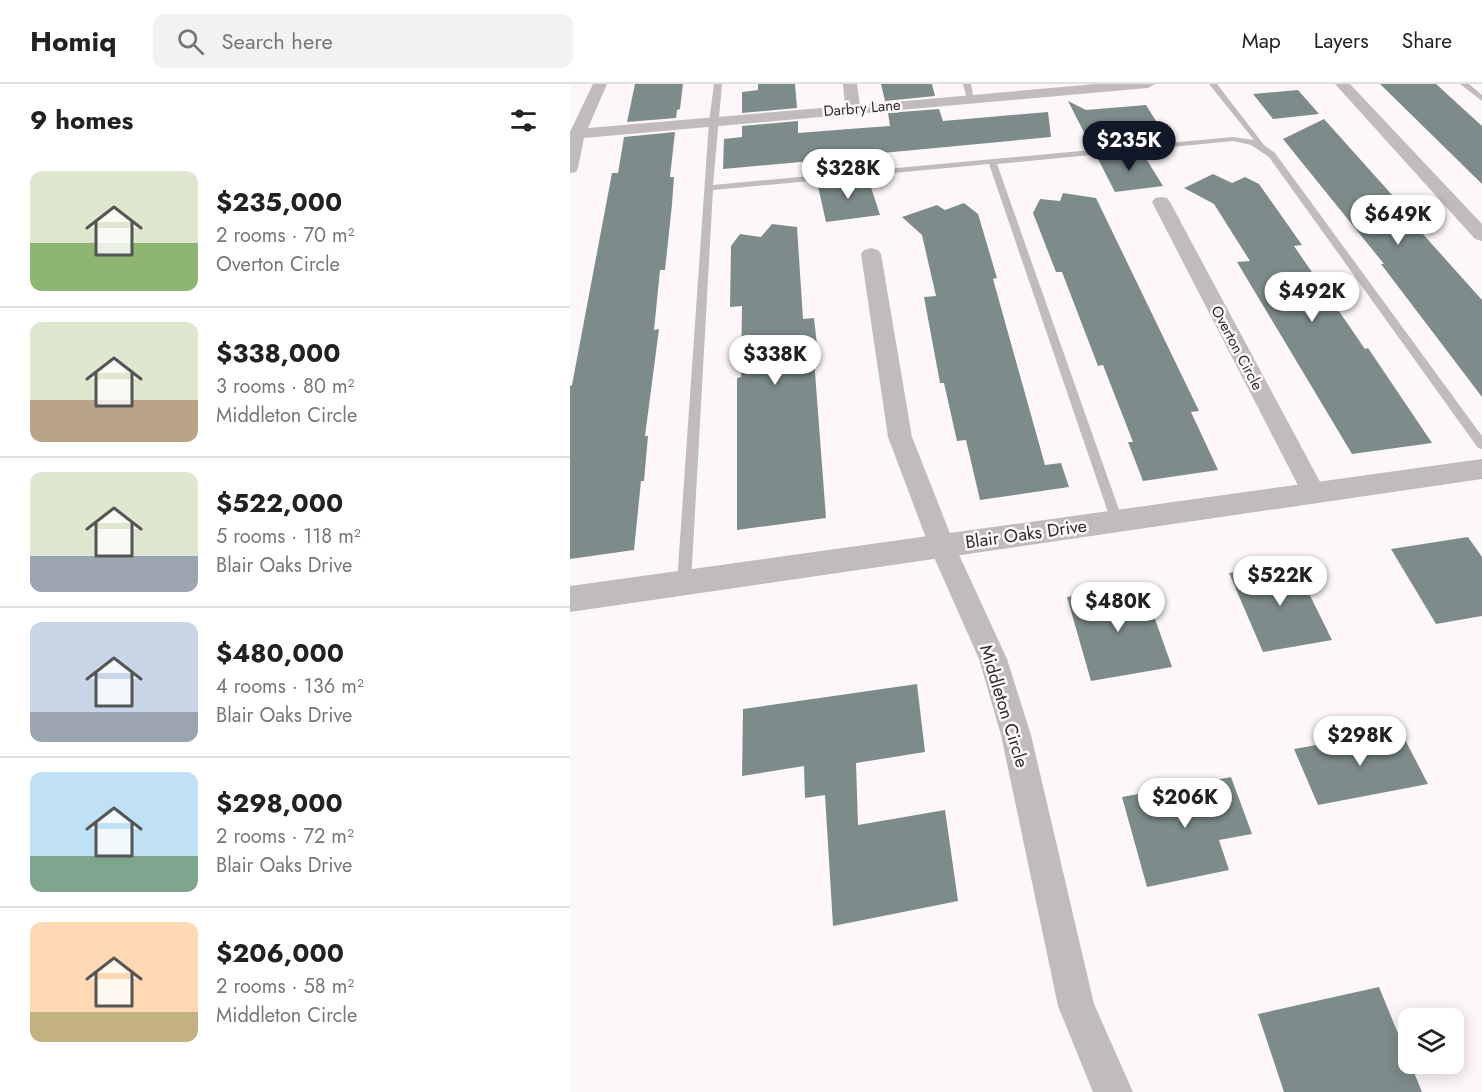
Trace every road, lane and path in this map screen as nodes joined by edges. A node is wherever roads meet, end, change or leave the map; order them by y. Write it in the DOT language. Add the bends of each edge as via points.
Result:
graph roads {
  1 [pos="600,84"];
  2 [pos="718,84"];
  3 [pos="850,84"];
  4 [pos="1148,84"];
  5 [pos="1213,84"];
  6 [pos="1342,84"];
  7 [pos="1464,84"];
  8 [pos="1094,86"];
  9 [pos="969,91"];
  10 [pos="1482,99"];
  11 [pos="853,109"];
  12 [pos="713,122"];
  13 [pos="577,134"];
  14 [pos="1262,146"];
  15 [pos="992,161"];
  16 [pos="570,168"];
  17 [pos="709,188"];
  18 [pos="1161,202"];
  19 [pos="1482,235"];
  20 [pos="871,254"];
  21 [pos="1482,445"];
  22 [pos="1482,469"];
  23 [pos="1314,493"];
  24 [pos="1117,521"];
  25 [pos="942,546"];
  26 [pos="684,583"];
  27 [pos="570,599"];
  28 [pos="1113,1092"];
  1 -- 13 [label="street"];
  2 -- 12 [label="lane"];
  3 -- 11 [label="street"];
  4 -- 8 [label="street, Darbry Lane"];
  5 -- 14 [label="lane"];
  6 -- 19 [label="street"];
  7 -- 10 [label="lane"];
  8 -- 9 [label="street, Darbry Lane"];
  9 -- 11 [label="street, Darbry Lane"];
  11 -- 12 [label="street, Darbry Lane"];
  12 -- 13 [label="street, Darbry Lane"];
  12 -- 17 [label="lane"];
  13 -- 16 [label="street"];
  14 -- 15 [label="lane" via="1250,140 1233,139"];
  14 -- 21 [label="lane"];
  15 -- 17 [label="lane"];
  15 -- 24 [label="lane"];
  17 -- 26 [label="lane"];
  18 -- 23 [label="street, Overton Circle"];
  20 -- 25 [label="street, Middleton Circle" via="900,437"];
  22 -- 23 [label="street, Blair Oaks Drive"];
  23 -- 24 [label="street, Blair Oaks Drive"];
  24 -- 25 [label="street, Blair Oaks Drive"];
  25 -- 26 [label="street, Blair Oaks Drive"];
  25 -- 28 [label="street, Middleton Circle" via="993,659 1016,735 1076,1006"];
  26 -- 27 [label="street, Blair Oaks Drive"];
}
